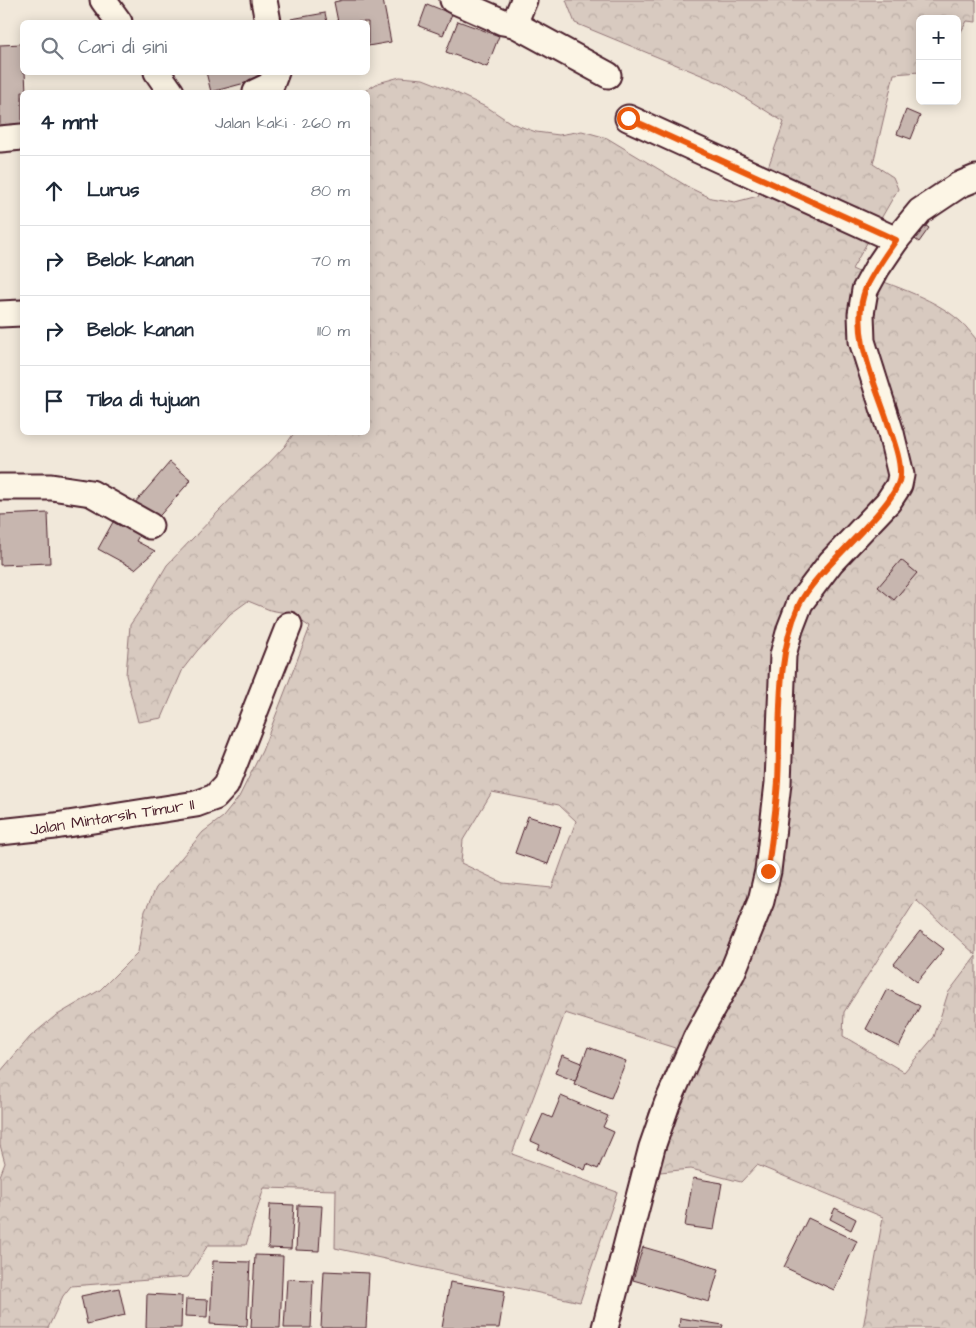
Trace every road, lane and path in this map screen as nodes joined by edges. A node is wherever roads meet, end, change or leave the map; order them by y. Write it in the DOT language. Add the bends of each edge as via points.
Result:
graph roads {
  1 [pos="103,0"];
  2 [pos="264,0"];
  3 [pos="453,0"];
  4 [pos="520,9"];
  5 [pos="118,20"];
  6 [pos="268,20"];
  7 [pos="158,75"];
  8 [pos="275,75"];
  9 [pos="608,75"];
  10 [pos="170,90"];
  11 [pos="260,90"];
  12 [pos="628,118"];
  13 [pos="20,137"];
  14 [pos="0,139"];
  15 [pos="976,178"];
  16 [pos="896,240"];
  17 [pos="20,313"];
  18 [pos="0,314"];
  19 [pos="0,487"];
  20 [pos="150,526"];
  21 [pos="289,625"];
  22 [pos="0,832"];
  23 [pos="605,1328"];
  1 -- 5 [label="street"];
  2 -- 6 [label="street"];
  3 -- 4 [label="street" via="503,22"];
  4 -- 9 [label="street"];
  7 -- 10 [label="street"];
  8 -- 11 [label="street" via="271,85"];
  12 -- 16 [label="street"];
  13 -- 14 [label="street"];
  15 -- 16 [label="street" via="959,185 920,212"];
  16 -- 23 [label="street" via="865,290 861,314 862,341 891,433 900,468 899,484 888,502 831,562 800,603 790,629 784,655 776,803 761,901 732,973 696,1038 667,1104 652,1147"];
  17 -- 18 [label="street"];
  19 -- 20 [label="street" via="51,487 91,493"];
  21 -- 22 [label="street, Jalan Mintarsih Timur II" via="226,785 215,798 196,804"];
}
